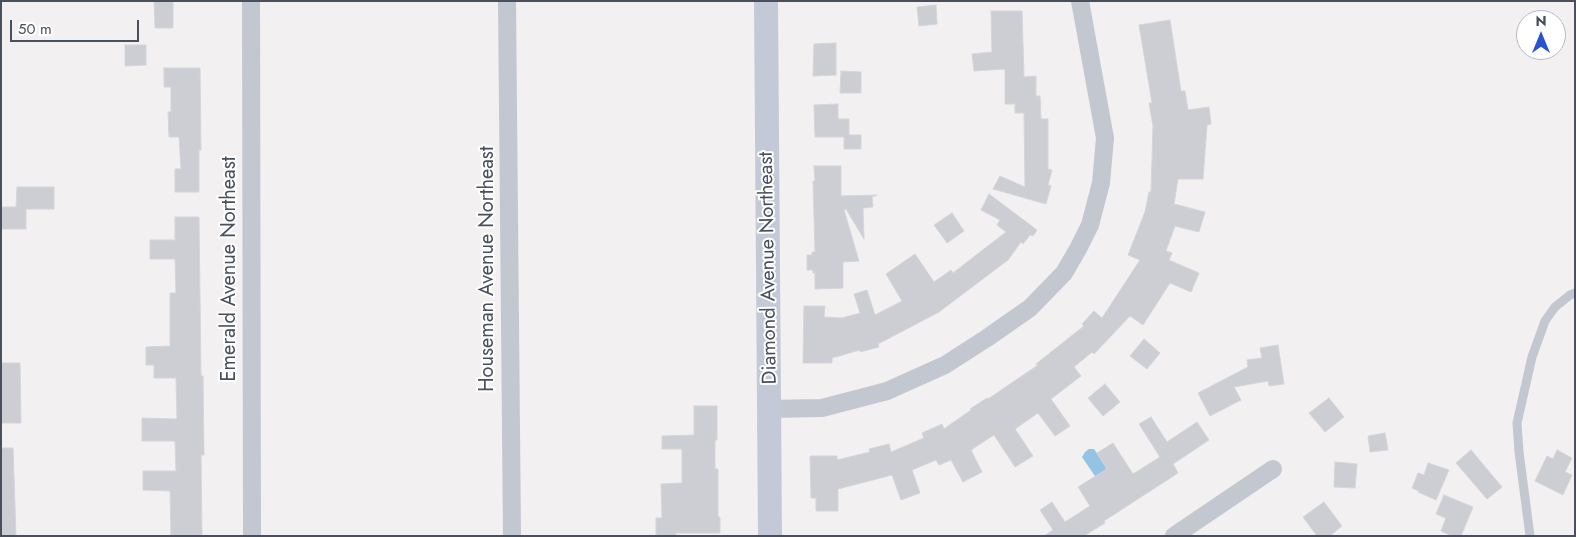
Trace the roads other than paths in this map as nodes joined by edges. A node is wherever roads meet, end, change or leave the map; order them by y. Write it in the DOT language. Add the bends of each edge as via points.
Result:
graph roads {
  1 [pos="251,1"];
  2 [pos="507,1"];
  3 [pos="766,1"];
  4 [pos="1080,1"];
  5 [pos="1575,293"];
  6 [pos="770,409"];
  7 [pos="1273,469"];
  8 [pos="252,536"];
  9 [pos="512,536"];
  10 [pos="770,536"];
  11 [pos="1174,536"];
  12 [pos="1530,536"];
  1 -- 8 [label="street, Emerald Avenue Northeast"];
  2 -- 9 [label="street, Houseman Avenue Northeast"];
  3 -- 6 [label="street, Diamond Avenue Northeast"];
  4 -- 6 [label="street" via="1105,138 1100,183 1090,225 1064,273 1030,308 945,365 887,391 822,408"];
  5 -- 12 [label="lane" via="1554,307 1545,321 1532,357 1517,423"];
  6 -- 10 [label="street, Diamond Avenue Northeast"];
  7 -- 11 [label="street"];
}
